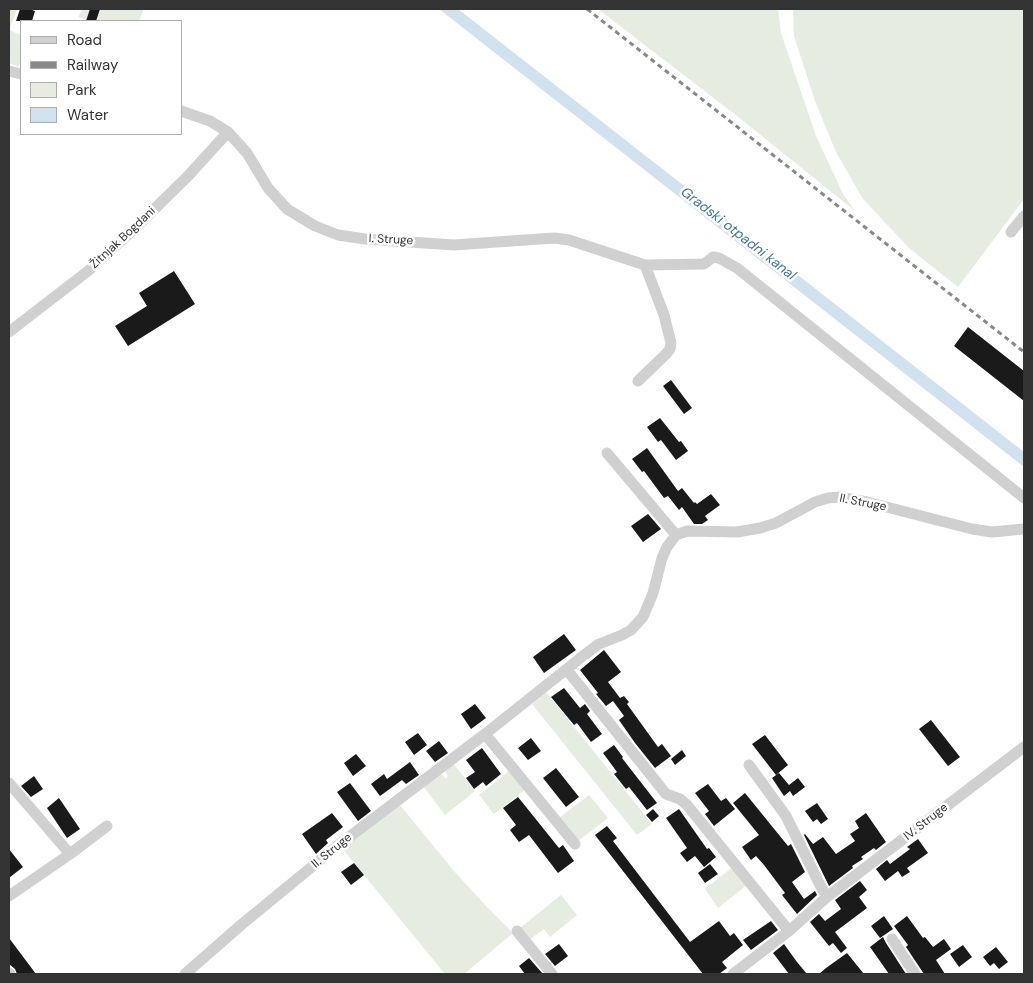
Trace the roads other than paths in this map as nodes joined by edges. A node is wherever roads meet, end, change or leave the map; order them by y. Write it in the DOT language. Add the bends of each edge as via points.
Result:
graph roads {
  1 [pos="182,111"];
  2 [pos="228,132"];
  3 [pos="1024,216"];
  4 [pos="1011,232"];
  5 [pos="645,265"];
  6 [pos="9,332"];
  7 [pos="638,381"];
  8 [pos="607,453"];
  9 [pos="1024,498"];
  10 [pos="1024,529"];
  11 [pos="676,535"];
  12 [pos="567,670"];
  13 [pos="485,734"];
  14 [pos="1024,747"];
  15 [pos="749,765"];
  16 [pos="9,783"];
  17 [pos="107,826"];
  18 [pos="575,844"];
  19 [pos="70,854"];
  20 [pos="10,892"];
  21 [pos="828,896"];
  22 [pos="517,931"];
  23 [pos="789,931"];
  24 [pos="892,939"];
  25 [pos="185,974"];
  26 [pos="552,974"];
  27 [pos="734,974"];
  28 [pos="916,974"];
  1 -- 2 [label="street, I. Struge" via="210,121"];
  2 -- 5 [label="street, I. Struge" via="287,209 338,235 454,245 554,238"];
  2 -- 6 [label="street, Žitnjak Bogdani" via="132,231 88,271"];
  3 -- 4 [label="street"];
  5 -- 7 [label="street" via="671,343 666,354"];
  5 -- 9 [label="street, I. Struge" via="704,264 713,257 737,268"];
  8 -- 11 [label="street"];
  10 -- 11 [label="street, II. Struge" via="972,530 840,497 815,502 760,528 737,532 687,531"];
  11 -- 12 [label="street, II. Struge" via="662,558 644,617 631,630 599,644"];
  12 -- 13 [label="street, II. Struge"];
  12 -- 23 [label="street" via="666,794 680,800"];
  13 -- 18 [label="street"];
  13 -- 25 [label="street, II. Struge" via="336,847"];
  14 -- 21 [label="street, IV. Struge"];
  15 -- 21 [label="street" via="786,816"];
  16 -- 19 [label="street"];
  17 -- 19 [label="street"];
  19 -- 20 [label="street"];
  21 -- 23 [label="street, IV. Struge"];
  22 -- 26 [label="street"];
  23 -- 27 [label="street, IV. Struge"];
  24 -- 28 [label="street"];
}
